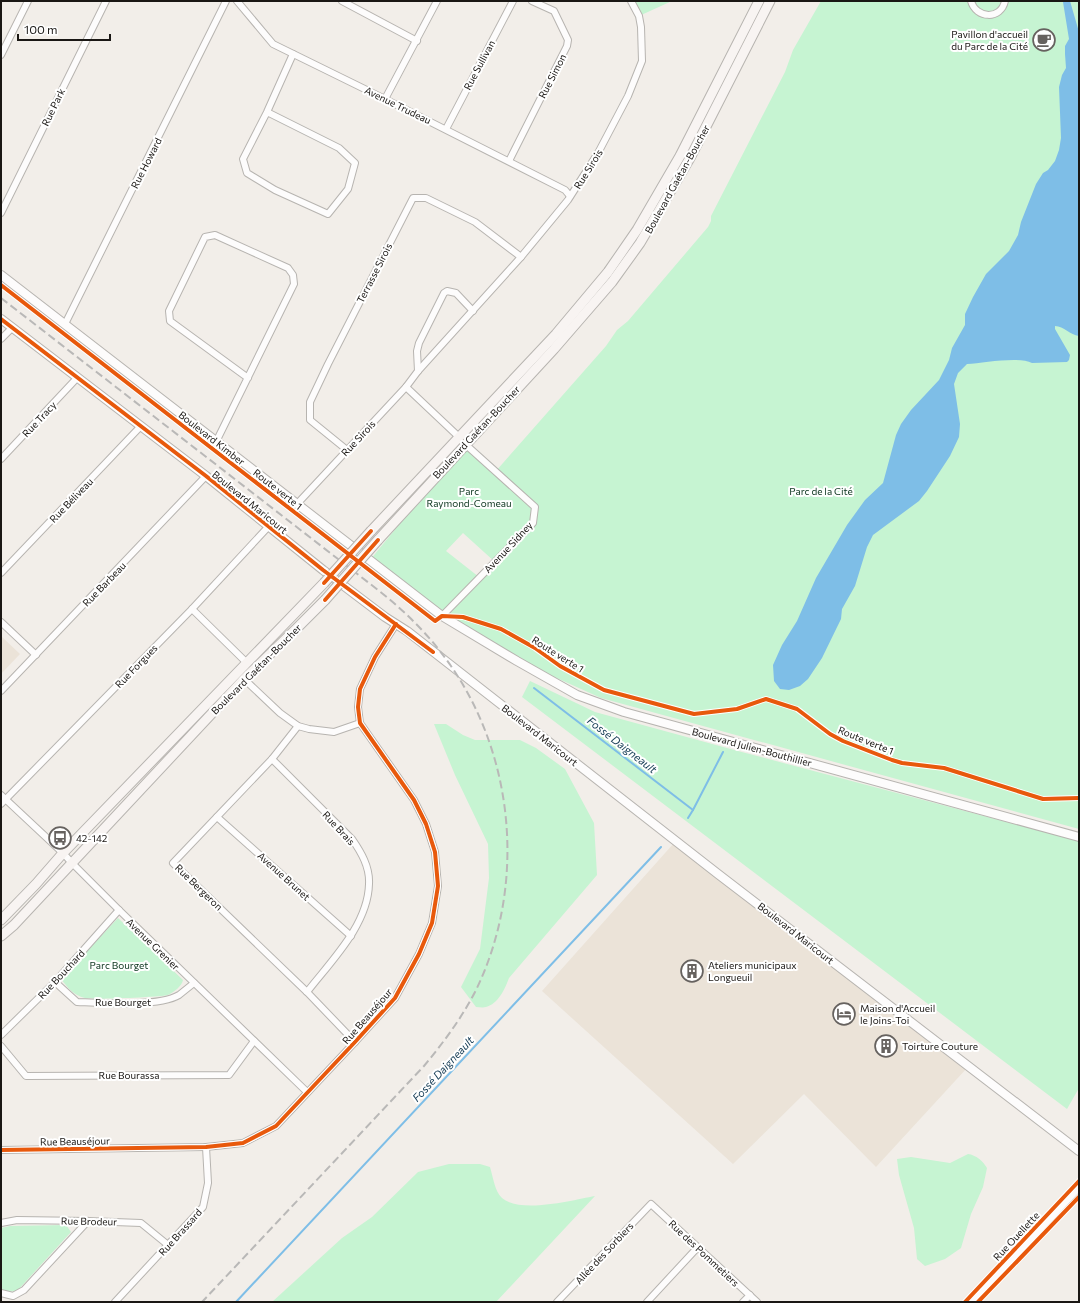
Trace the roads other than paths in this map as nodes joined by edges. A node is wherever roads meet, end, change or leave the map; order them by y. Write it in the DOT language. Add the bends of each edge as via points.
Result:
graph roads {
  1 [pos="28,1"];
  2 [pos="106,1"];
  3 [pos="226,1"];
  4 [pos="237,1"];
  5 [pos="342,1"];
  6 [pos="437,1"];
  7 [pos="513,1"];
  8 [pos="532,1"];
  9 [pos="631,1"];
  10 [pos="759,1"];
  11 [pos="770,1"];
  12 [pos="971,1"];
  13 [pos="1005,1"];
  14 [pos="417,41"];
  15 [pos="1,54"];
  16 [pos="293,54"];
  17 [pos="385,99"];
  18 [pos="267,112"];
  19 [pos="446,129"];
  20 [pos="509,161"];
  21 [pos="570,196"];
  22 [pos="1,213"];
  23 [pos="521,257"];
  24 [pos="1,275"];
  25 [pos="472,311"];
  26 [pos="1,319"];
  27 [pos="65,324"];
  28 [pos="12,328"];
  29 [pos="1,340"];
  30 [pos="418,371"];
  31 [pos="77,378"];
  32 [pos="248,378"];
  33 [pos="406,387"];
  34 [pos="140,427"];
  35 [pos="462,440"];
  36 [pos="216,442"];
  37 [pos="347,450"];
  38 [pos="1,459"];
  39 [pos="206,476"];
  40 [pos="297,504"];
  41 [pos="386,522"];
  42 [pos="269,526"];
  43 [pos="1,573"];
  44 [pos="192,609"];
  45 [pos="442,616"];
  46 [pos="1,622"];
  47 [pos="396,624"];
  48 [pos="36,655"];
  49 [pos="247,663"];
  50 [pos="244,679"];
  51 [pos="1,691"];
  52 [pos="360,723"];
  53 [pos="298,726"];
  54 [pos="272,759"];
  55 [pos="3,799"];
  56 [pos="217,817"];
  57 [pos="1079,837"];
  58 [pos="63,853"];
  59 [pos="71,862"];
  60 [pos="119,910"];
  61 [pos="1,920"];
  62 [pos="1,936"];
  63 [pos="351,936"];
  64 [pos="55,982"];
  65 [pos="194,983"];
  66 [pos="307,992"];
  67 [pos="1,1035"];
  68 [pos="254,1041"];
  69 [pos="355,1042"];
  70 [pos="1,1046"];
  71 [pos="307,1092"];
  72 [pos="206,1147"];
  73 [pos="1,1150"];
  74 [pos="1079,1151"];
  75 [pos="1079,1188"];
  76 [pos="651,1204"];
  77 [pos="88,1220"];
  78 [pos="1,1223"];
  79 [pos="168,1245"];
  80 [pos="698,1247"];
  81 [pos="1,1294"];
  82 [pos="750,1295"];
  83 [pos="115,1302"];
  84 [pos="557,1302"];
  85 [pos="647,1302"];
  86 [pos="743,1302"];
  87 [pos="757,1302"];
  88 [pos="972,1302"];
  1 -- 15 [label="street"];
  2 -- 22 [label="street, Rue Park"];
  3 -- 27 [label="street, Rue Howard"];
  4 -- 16 [label="street, Avenue Trudeau" via="272,44"];
  5 -- 14 [label="street"];
  6 -- 14 [label="street"];
  7 -- 19 [label="street, Rue Sullivan"];
  8 -- 20 [label="street, Rue Simon" via="554,12 568,40"];
  9 -- 21 [label="street, Rue Sirois" via="639,16 642,61 628,96 598,152"];
  10 -- 35 [label="main road, Boulevard Gaétan-Boucher" via="680,156 632,238 578,309"];
  11 -- 35 [label="main road, Boulevard Gaétan-Boucher" via="694,151 640,243 612,282 554,349"];
  12 -- 13 [label="street" via="977,12 988,16 1002,9"];
  14 -- 17 [label="street"];
  16 -- 17 [label="street, Avenue Trudeau"];
  16 -- 18 [label="street"];
  17 -- 19 [label="street, Avenue Trudeau"];
  18 -- 18 [label="street" via="243,159 247,173 275,190 328,214 348,189 355,163 339,148"];
  19 -- 20 [label="street, Avenue Trudeau"];
  20 -- 21 [label="street, Avenue Trudeau" via="565,190"];
  21 -- 23 [label="street, Rue Sirois"];
  23 -- 25 [label="street, Rue Sirois"];
  23 -- 37 [label="street, Terrasse Sirois" via="475,222 426,198 414,198 310,402 310,420"];
  24 -- 27 [label="street, Boulevard Kimber"];
  25 -- 30 [label="street, Rue Sirois"];
  25 -- 30 [label="street" via="456,293 444,293 419,343"];
  26 -- 28 [label="street, Boulevard Maricourt"];
  27 -- 36 [label="street, Boulevard Kimber"];
  28 -- 29 [label="street"];
  28 -- 31 [label="street, Boulevard Maricourt"];
  30 -- 33 [label="street, Rue Sirois"];
  31 -- 34 [label="street, Boulevard Maricourt"];
  31 -- 38 [label="street, Rue Tracy"];
  32 -- 32 [label="street" via="294,284 293,275 288,268 215,235 205,237 169,311 170,321"];
  32 -- 36 [label="street"];
  33 -- 35 [label="street, Avenue Sidney"];
  33 -- 37 [label="street, Rue Sirois"];
  34 -- 39 [label="street, Boulevard Maricourt"];
  34 -- 43 [label="street, Rue Béliveau"];
  35 -- 41 [label="main road, Boulevard Gaétan-Boucher"];
  35 -- 45 [label="street, Avenue Sidney" via="535,506 533,523"];
  36 -- 40 [label="street, Boulevard Kimber"];
  37 -- 40 [label="street, Rue Sirois"];
  39 -- 42 [label="street, Boulevard Maricourt"];
  39 -- 48 [label="street, Rue Barbeau"];
  40 -- 45 [label="street, Boulevard Kimber"];
  41 -- 49 [label="main road, Boulevard Gaétan-Boucher, bridge"];
  41 -- 50 [label="main road, Boulevard Gaétan-Boucher, bridge" via="325,600"];
  42 -- 44 [label="street, Rue Forgues"];
  42 -- 47 [label="street, Boulevard Maricourt"];
  44 -- 49 [label="street"];
  44 -- 55 [label="street, Rue Forgues"];
  45 -- 57 [label="street, Boulevard Julien-Bouthillier" via="577,695 624,712"];
  46 -- 48 [label="street"];
  47 -- 52 [label="street" via="375,657 360,689"];
  47 -- 74 [label="street, Boulevard Maricourt"];
  48 -- 51 [label="street, Rue Barbeau"];
  49 -- 58 [label="main road, Boulevard Gaétan-Boucher"];
  50 -- 53 [label="street" via="280,713"];
  50 -- 59 [label="main road, Boulevard Gaétan-Boucher"];
  52 -- 53 [label="street" via="334,732"];
  52 -- 69 [label="street, Rue Beauséjour" via="414,800 426,824 435,852 438,886 432,923 419,954 395,998"];
  53 -- 54 [label="street, Rue Bergeron"];
  54 -- 56 [label="street, Rue Bergeron"];
  54 -- 63 [label="street, Rue Brais" via="352,839 360,851 367,867 369,883 361,918"];
  55 -- 58 [label="street, Avenue Grenier"];
  56 -- 63 [label="street, Avenue Brunet"];
  56 -- 66 [label="street, Rue Bergeron" via="173,863"];
  58 -- 59 [label="street, Avenue Grenier"];
  58 -- 61 [label="main road, Boulevard Gaétan-Boucher"];
  59 -- 60 [label="street, Avenue Grenier"];
  59 -- 62 [label="main road, Boulevard Gaétan-Boucher"];
  60 -- 64 [label="street, Rue Bouchard"];
  60 -- 65 [label="street, Avenue Grenier"];
  63 -- 66 [label="street, Rue Brais"];
  64 -- 65 [label="street, Rue Bourget" via="77,1002 100,1003 156,1002 178,995"];
  64 -- 67 [label="street, Rue Bouchard"];
  65 -- 68 [label="street, Avenue Grenier"];
  66 -- 69 [label="street, Rue Bergeron"];
  68 -- 70 [label="street, Rue Bourassa" via="229,1075 26,1076"];
  68 -- 71 [label="street, Avenue Grenier"];
  69 -- 71 [label="street, Rue Beauséjour"];
  71 -- 72 [label="street, Rue Beauséjour" via="276,1126 243,1143"];
  72 -- 73 [label="street, Rue Beauséjour"];
  72 -- 79 [label="street, Rue Brassard" via="208,1183 203,1207"];
  75 -- 88 [label="street, Rue Ouellette"];
  76 -- 80 [label="street, Rue des Pommetiers"];
  76 -- 84 [label="street, Allée des Sorbiers"];
  77 -- 78 [label="street, Rue Brodeur" via="17,1220"];
  77 -- 79 [label="street, Rue Brodeur" via="141,1223"];
  77 -- 81 [label="street" via="24,1290 13,1296"];
  79 -- 83 [label="street, Rue Brassard"];
  80 -- 82 [label="street, Rue des Pommetiers"];
  80 -- 85 [label="street"];
  82 -- 86 [label="street"];
  82 -- 87 [label="street, Rue des Pommetiers"];
}
